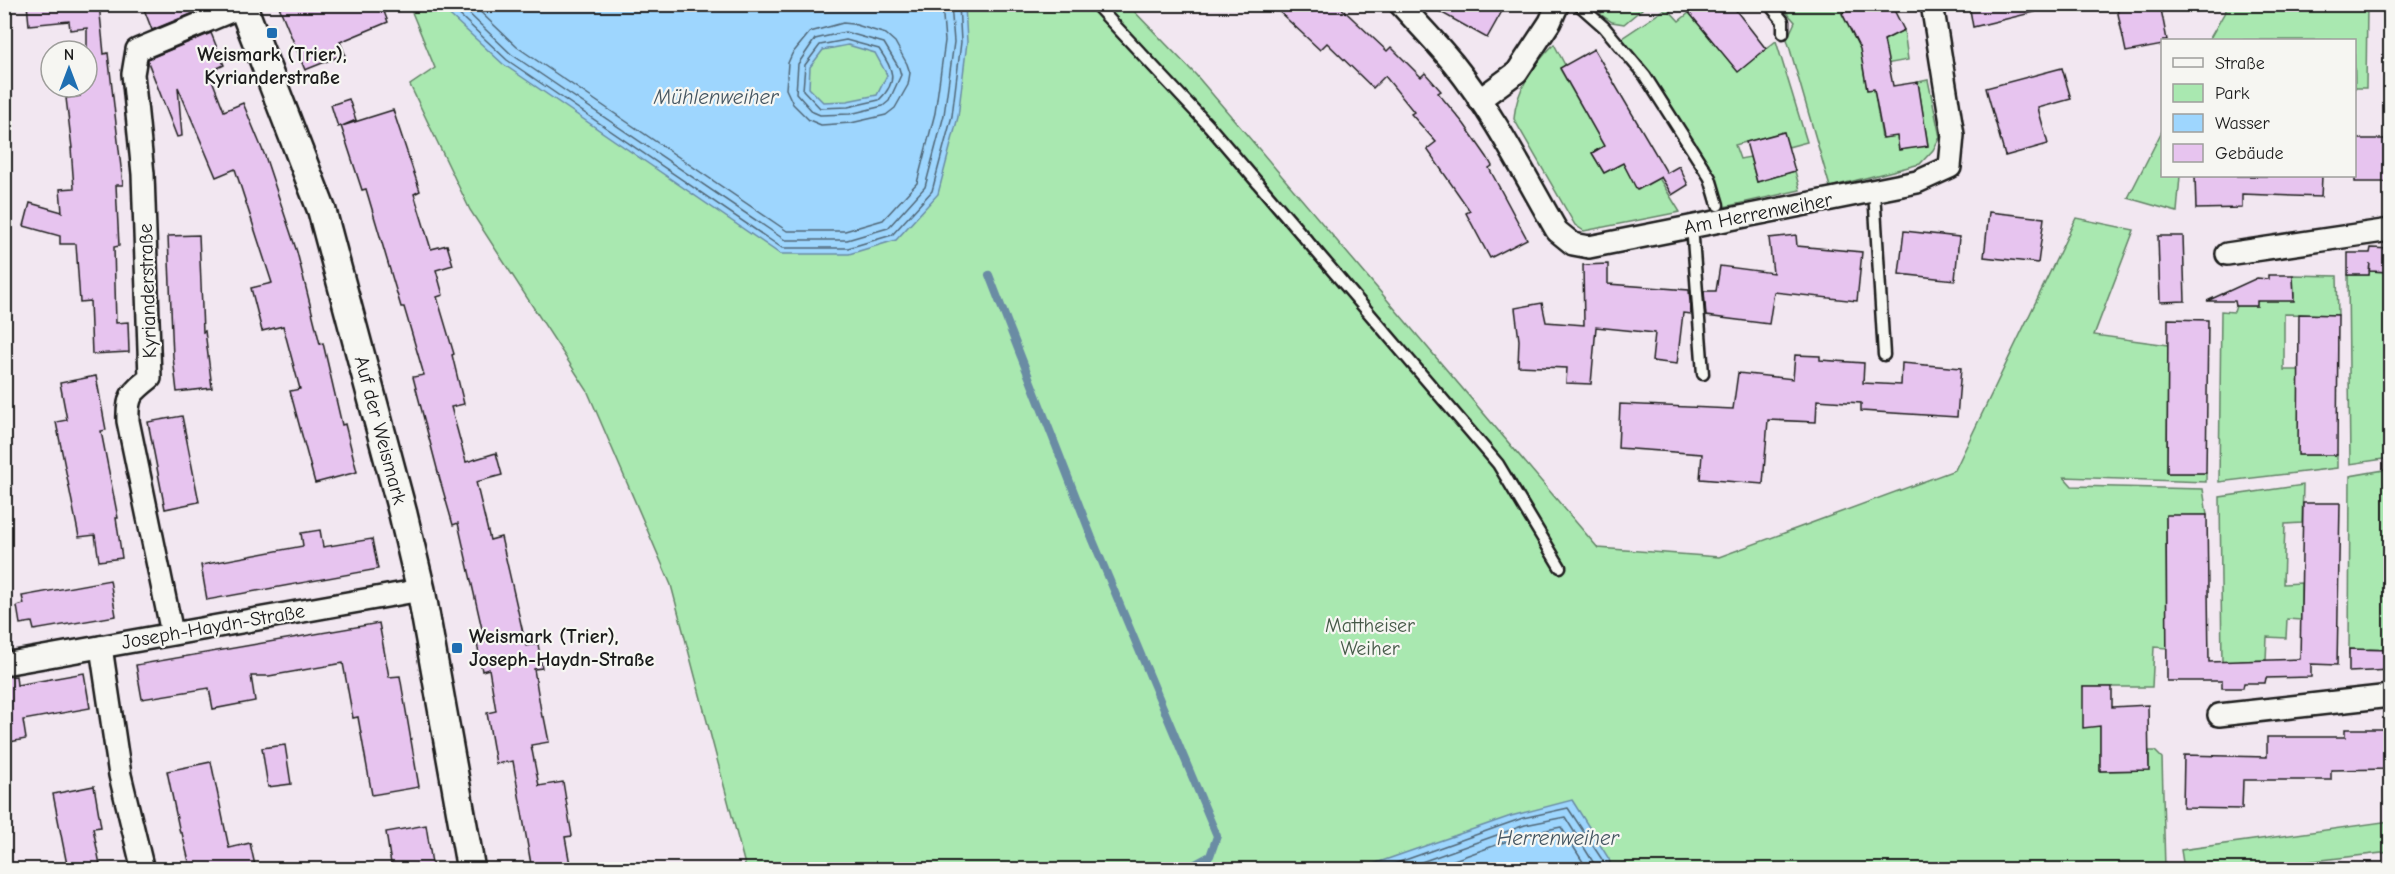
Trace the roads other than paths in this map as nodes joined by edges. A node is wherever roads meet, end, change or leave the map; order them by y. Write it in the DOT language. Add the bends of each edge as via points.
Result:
graph roads {
  1 [pos="1095,4"];
  2 [pos="1400,4"];
  3 [pos="1558,4"];
  4 [pos="1578,4"];
  5 [pos="1769,4"];
  6 [pos="1932,4"];
  7 [pos="243,5"];
  8 [pos="1783,33"];
  9 [pos="1479,100"];
  10 [pos="1874,191"];
  11 [pos="1718,205"];
  12 [pos="1692,225"];
  13 [pos="2391,230"];
  14 [pos="2227,254"];
  15 [pos="1884,355"];
  16 [pos="1703,374"];
  17 [pos="1560,567"];
  18 [pos="421,590"];
  19 [pos="172,633"];
  20 [pos="101,647"];
  21 [pos="4,664"];
  22 [pos="2391,696"];
  23 [pos="2219,715"];
  24 [pos="143,870"];
  25 [pos="471,870"];
  1 -- 17 [label="lane" via="1209,126 1498,464"];
  2 -- 9 [label="street, Am Herrenweiher" via="1452,62"];
  3 -- 9 [label="street" via="1517,72"];
  4 -- 11 [label="lane" via="1604,27 1645,76 1710,178"];
  5 -- 8 [label="lane" via="1782,21"];
  6 -- 10 [label="street, Am Herrenweiher" via="1953,135 1950,166 1922,180"];
  7 -- 18 [label="street, Auf der Weismark" via="322,211"];
  7 -- 19 [label="street, Kyrianderstraße" via="137,50 133,74 143,174 150,378 127,401 128,421"];
  9 -- 12 [label="street, Am Herrenweiher" via="1557,231 1573,244 1589,247"];
  10 -- 12 [label="street, Am Herrenweiher"];
  10 -- 15 [label="lane"];
  12 -- 16 [label="lane"];
  13 -- 14 [label="street"];
  18 -- 19 [label="street, Joseph-Haydn-Straße"];
  18 -- 25 [label="street, Auf der Weismark"];
  19 -- 20 [label="street, Joseph-Haydn-Straße"];
  20 -- 21 [label="street, Joseph-Haydn-Straße"];
  20 -- 24 [label="street" via="120,775"];
  22 -- 23 [label="street"];
}
